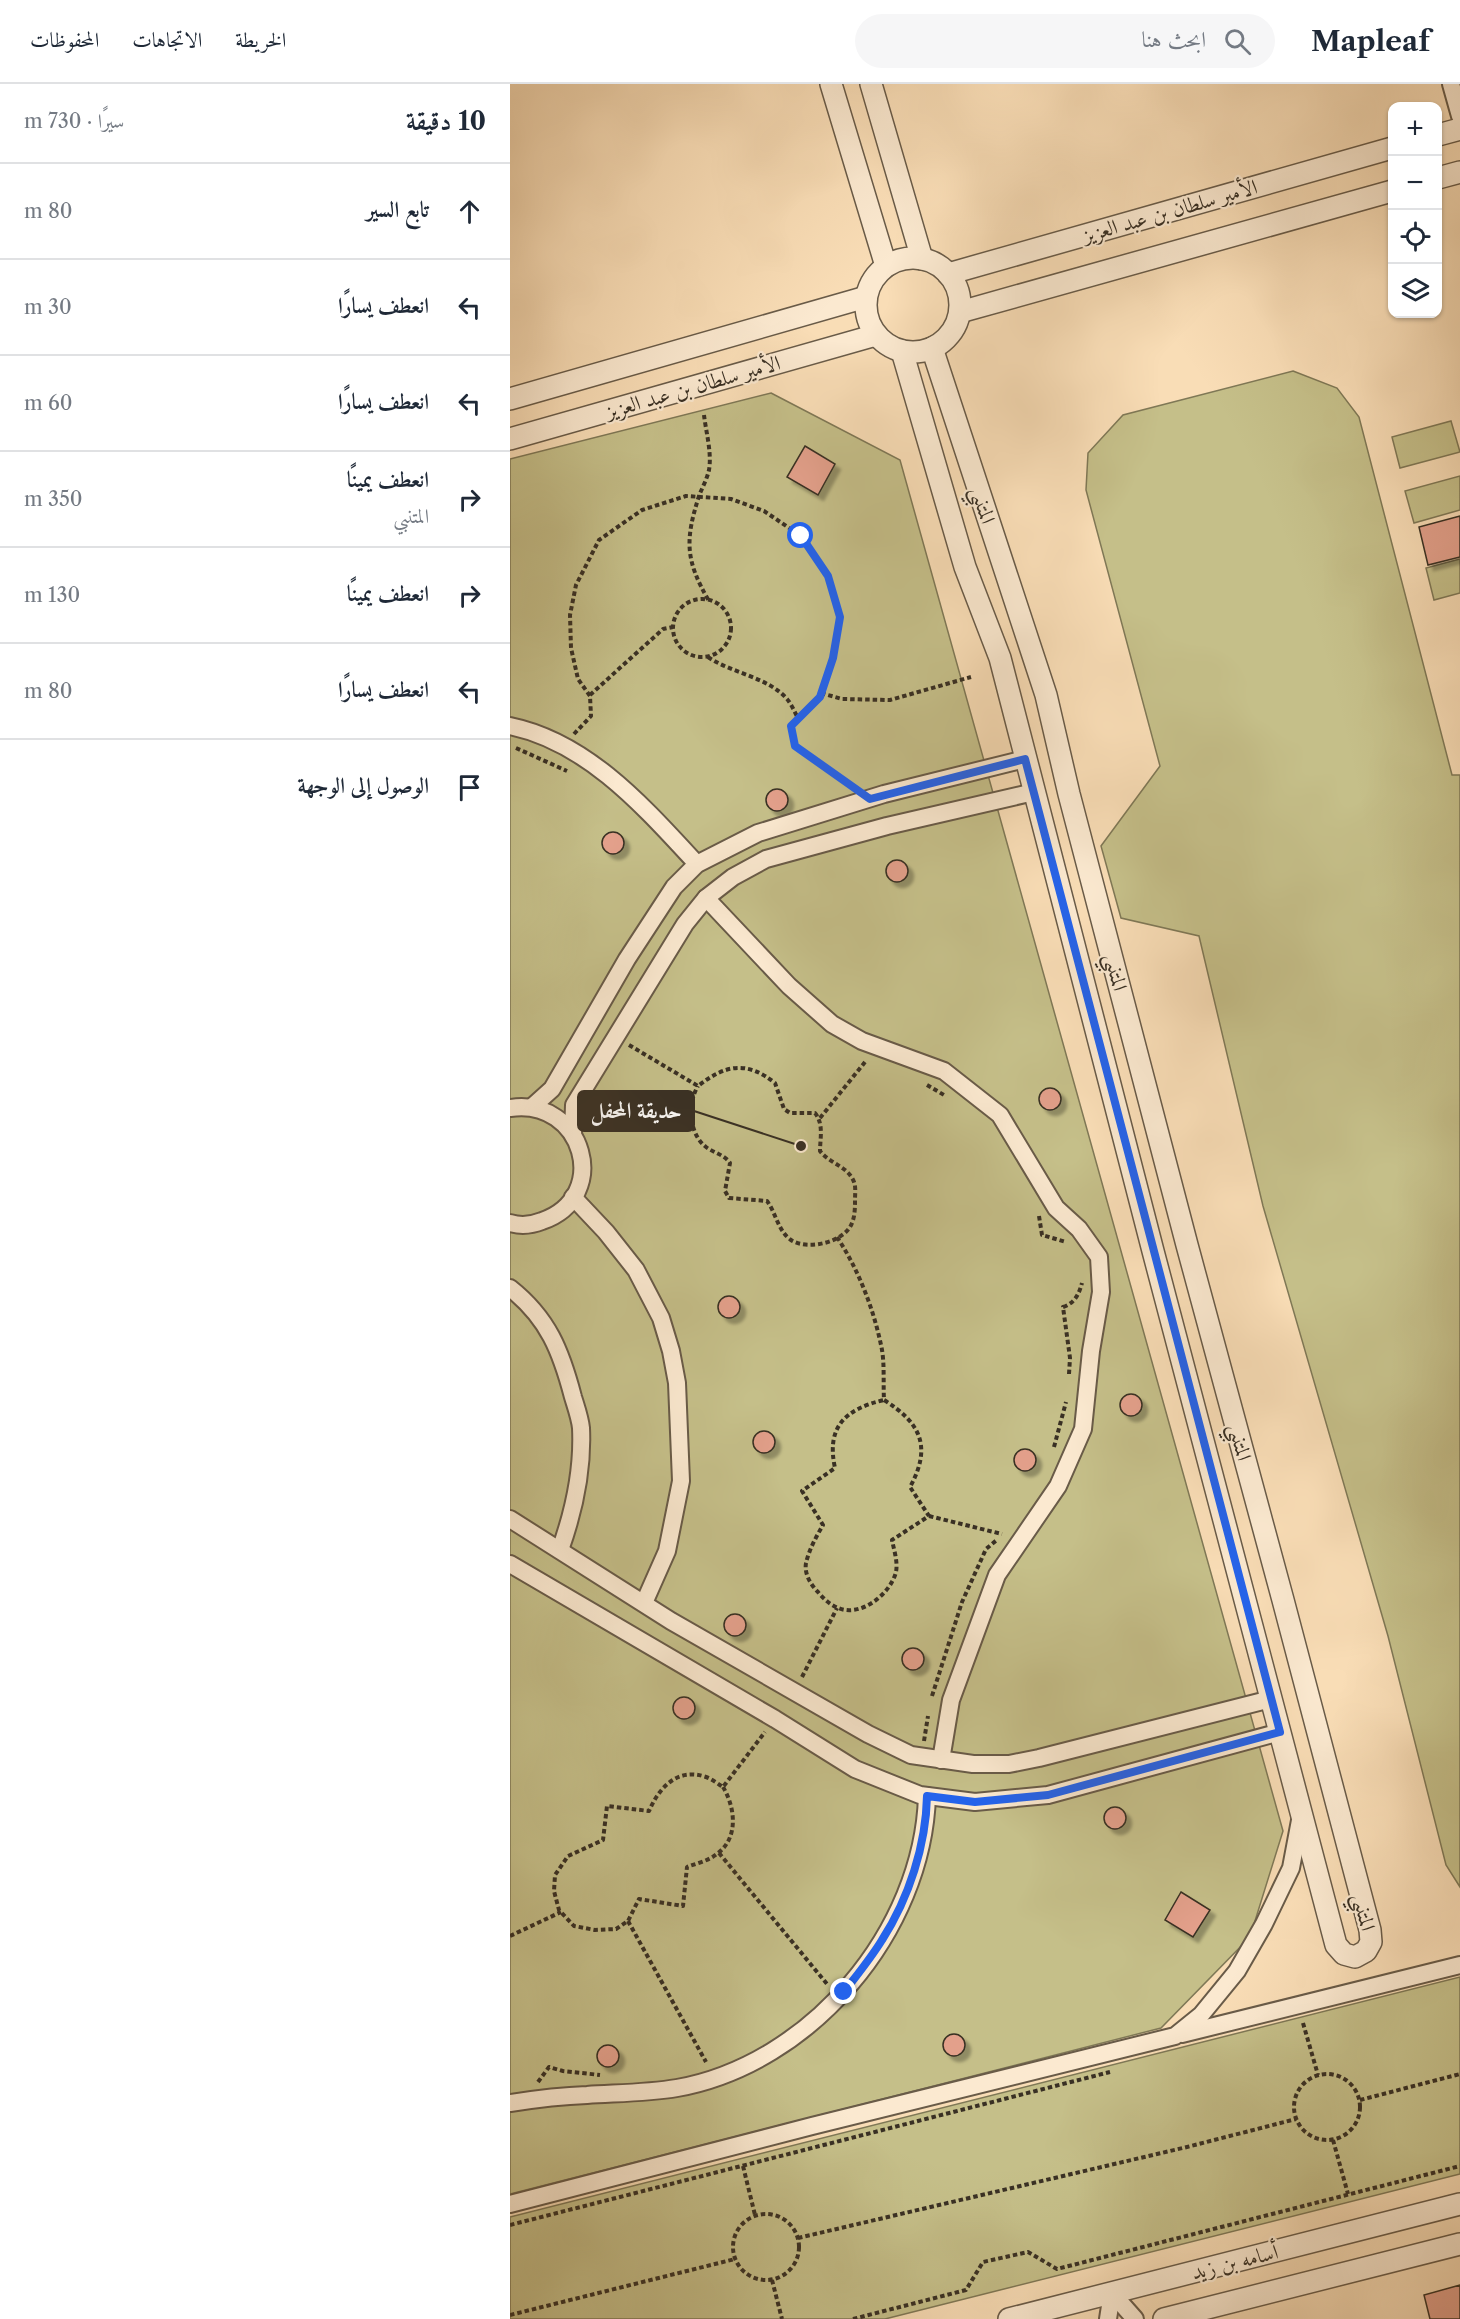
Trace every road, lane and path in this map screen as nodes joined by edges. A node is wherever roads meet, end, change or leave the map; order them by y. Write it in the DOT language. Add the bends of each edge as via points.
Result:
graph roads {
  1 [pos="831,84"];
  2 [pos="871,84"];
  3 [pos="1451,84"];
  4 [pos="1460,116"];
  5 [pos="1460,129"];
  6 [pos="1442,134"];
  7 [pos="1388,149"];
  8 [pos="1460,172"];
  9 [pos="1442,177"];
  10 [pos="1388,192"];
  11 [pos="922,260"];
  12 [pos="886,266"];
  13 [pos="948,274"];
  14 [pos="866,297"];
  15 [pos="960,312"];
  16 [pos="876,335"];
  17 [pos="932,348"];
  18 [pos="902,351"];
  19 [pos="510,399"];
  20 [pos="704,415"];
  21 [pos="510,439"];
  22 [pos="699,497"];
  23 [pos="709,601"];
  24 [pos="673,627"];
  25 [pos="707,656"];
  26 [pos="971,677"];
  27 [pos="821,693"];
  28 [pos="590,695"];
  29 [pos="799,720"];
  30 [pos="510,726"];
  31 [pos="557,743"];
  32 [pos="510,745"];
  33 [pos="1025,759"];
  34 [pos="577,776"];
  35 [pos="1034,792"];
  36 [pos="870,799"];
  37 [pos="697,864"];
  38 [pos="706,898"];
  39 [pos="616,1036"];
  40 [pos="860,1058"];
  41 [pos="865,1062"];
  42 [pos="876,1064"];
  43 [pos="923,1083"];
  44 [pos="698,1086"];
  45 [pos="953,1101"];
  46 [pos="532,1107"];
  47 [pos="510,1108"];
  48 [pos="820,1118"];
  49 [pos="573,1134"];
  50 [pos="573,1197"];
  51 [pos="1036,1212"];
  52 [pos="511,1226"];
  53 [pos="837,1237"];
  54 [pos="1068,1243"];
  55 [pos="1082,1275"];
  56 [pos="510,1288"];
  57 [pos="1069,1378"];
  58 [pos="1067,1398"];
  59 [pos="884,1400"];
  60 [pos="1052,1453"];
  61 [pos="929,1516"];
  62 [pos="510,1519"];
  63 [pos="1006,1529"];
  64 [pos="1002,1534"];
  65 [pos="560,1550"];
  66 [pos="510,1564"];
  67 [pos="644,1604"];
  68 [pos="837,1608"];
  69 [pos="795,1691"];
  70 [pos="932,1699"];
  71 [pos="1271,1699"];
  72 [pos="929,1710"];
  73 [pos="775,1719"];
  74 [pos="1280,1732"];
  75 [pos="919,1756"];
  76 [pos="941,1760"];
  77 [pos="723,1787"];
  78 [pos="927,1796"];
  79 [pos="1302,1814"];
  80 [pos="719,1853"];
  81 [pos="561,1912"];
  82 [pos="628,1922"];
  83 [pos="510,1936"];
  84 [pos="1460,1965"];
  85 [pos="834,1978"];
  86 [pos="828,1985"];
  87 [pos="823,1992"];
  88 [pos="1312,2021"];
  89 [pos="1303,2023"];
  90 [pos="1292,2026"];
  91 [pos="1175,2036"];
  92 [pos="715,2059"];
  93 [pos="706,2062"];
  94 [pos="696,2065"];
  95 [pos="1119,2070"];
  96 [pos="1460,2074"];
  97 [pos="603,2075"];
  98 [pos="1318,2075"];
  99 [pos="534,2086"];
  100 [pos="1360,2100"];
  101 [pos="510,2103"];
  102 [pos="1296,2119"];
  103 [pos="1333,2140"];
  104 [pos="743,2166"];
  105 [pos="1460,2166"];
  106 [pos="1348,2194"];
  107 [pos="510,2204"];
  108 [pos="1460,2204"];
  109 [pos="755,2216"];
  110 [pos="510,2225"];
  111 [pos="798,2238"];
  112 [pos="1460,2244"];
  113 [pos="735,2259"];
  114 [pos="772,2280"];
  115 [pos="1112,2293"];
  116 [pos="510,2315"];
  117 [pos="783,2319"];
  118 [pos="853,2319"];
  119 [pos="1009,2319"];
  120 [pos="1108,2319"];
  121 [pos="1135,2319"];
  122 [pos="1164,2319"];
  1 -- 12 [label="street"];
  2 -- 11 [label="street"];
  3 -- 4 [label="street"];
  5 -- 6 [label="street"];
  7 -- 13 [label="street, الأمير سلطان بن عبد العزيز"];
  8 -- 9 [label="street"];
  10 -- 15 [label="street, الأمير سلطان بن عبد العزيز"];
  11 -- 12 [label="street" via="900,260"];
  11 -- 13 [label="street"];
  12 -- 14 [label="street" via="874,277"];
  13 -- 15 [label="street" via="959,297"];
  14 -- 16 [label="street" via="868,321"];
  14 -- 19 [label="street, الأمير سلطان بن عبد العزيز"];
  15 -- 17 [label="street" via="955,327"];
  16 -- 18 [label="street"];
  16 -- 21 [label="street, الأمير سلطان بن عبد العزيز"];
  17 -- 18 [label="street"];
  17 -- 79 [label="street, المتنبي" via="1046,695 1186,1245 1370,1930 1371,1942 1355,1957 1344,1954 1336,1945"];
  18 -- 33 [label="street, المتنبي" via="965,567 1000,658"];
  20 -- 22 [label="path" via="709,469"];
  22 -- 23 [label="path" via="689,534 689,551 692,569"];
  22 -- 27 [label="path" via="731,498 764,511 801,536 828,576 840,617 833,658"];
  22 -- 28 [label="path" via="686,496 642,510 599,540 576,585 570,615 571,648 578,679"];
  23 -- 24 [label="path" via="686,604 674,618"];
  23 -- 25 [label="path" via="726,613 730,630 723,648"];
  24 -- 25 [label="path" via="674,637 686,652"];
  24 -- 28 [label="path" via="663,629"];
  25 -- 29 [label="path" via="768,685 786,698"];
  26 -- 27 [label="path" via="890,700 842,699"];
  27 -- 29 [label="path"];
  28 -- 31 [label="path" via="591,716 575,734"];
  29 -- 36 [label="path" via="791,726 795,746"];
  30 -- 31 [label="street"];
  31 -- 37 [label="street" via="606,773"];
  32 -- 34 [label="path"];
  33 -- 35 [label="street, المتنبي"];
  33 -- 36 [label="street"];
  35 -- 38 [label="street" via="766,859"];
  35 -- 71 [label="street, المتنبي"];
  36 -- 37 [label="street" via="758,832"];
  37 -- 46 [label="street" via="674,887 627,959 552,1089"];
  38 -- 39 [label="street" via="685,924"];
  38 -- 76 [label="street" via="789,986 832,1024 862,1041 944,1071 1000,1115 1056,1208 1099,1257 1101,1292 1083,1429 1058,1486 997,1575 951,1700"];
  39 -- 44 [label="path"];
  39 -- 49 [label="street" via="574,1105"];
  40 -- 41 [label="path"];
  41 -- 42 [label="path"];
  41 -- 48 [label="path"];
  43 -- 45 [label="path"];
  44 -- 48 [label="path" via="721,1069 746,1069 775,1083 784,1109 790,1113 816,1113"];
  44 -- 53 [label="path" via="692,1103 693,1128 697,1140 728,1159 725,1191 729,1197 767,1201 793,1241 819,1244"];
  46 -- 47 [label="street"];
  46 -- 49 [label="street" via="560,1119"];
  48 -- 53 [label="path" via="820,1152 844,1168 855,1184 852,1224"];
  49 -- 50 [label="street" via="581,1152 582,1171"];
  50 -- 52 [label="street" via="551,1218"];
  50 -- 67 [label="street" via="636,1270 661,1318 677,1383 681,1481 667,1551"];
  51 -- 54 [label="path" via="1042,1235"];
  53 -- 59 [label="path" via="864,1289 881,1346"];
  55 -- 57 [label="path" via="1079,1295 1063,1307"];
  56 -- 65 [label="street" via="530,1303 552,1334 581,1427 579,1480 571,1521"];
  58 -- 60 [label="path"];
  59 -- 61 [label="path" via="905,1415 919,1432 920,1467 910,1487"];
  59 -- 68 [label="path" via="864,1405 842,1419 831,1453 835,1468 802,1491 823,1526 806,1566 810,1584"];
  61 -- 64 [label="path"];
  61 -- 68 [label="path" via="892,1540 896,1571 880,1598 856,1610"];
  62 -- 65 [label="street"];
  63 -- 64 [label="path"];
  64 -- 70 [label="path" via="986,1549 962,1602"];
  65 -- 67 [label="street"];
  66 -- 73 [label="street"];
  67 -- 69 [label="street"];
  68 -- 69 [label="path"];
  69 -- 75 [label="street" via="868,1734"];
  71 -- 74 [label="street, المتنبي"];
  71 -- 76 [label="street" via="1009,1764"];
  72 -- 75 [label="path"];
  73 -- 77 [label="path"];
  73 -- 78 [label="street" via="855,1769"];
  74 -- 78 [label="street" via="1048,1795 975,1802"];
  74 -- 79 [label="street, المتنبي"];
  75 -- 76 [label="street"];
  77 -- 80 [label="path" via="734,1813 728,1842"];
  77 -- 81 [label="path" via="706,1777 690,1775 672,1780 657,1794 649,1811 607,1806 603,1840 568,1856 555,1875 554,1891"];
  78 -- 101 [label="street" via="926,1824 916,1864 883,1939 844,1992 798,2034 772,2052 726,2074 678,2088"];
  79 -- 91 [label="street" via="1291,1868 1264,1924 1237,1971 1201,2015"];
  80 -- 82 [label="path" via="687,1867 683,1906 639,1899"];
  80 -- 86 [label="path"];
  81 -- 82 [label="path" via="574,1926 595,1930 616,1929"];
  81 -- 83 [label="path"];
  82 -- 93 [label="path"];
  84 -- 91 [label="street"];
  85 -- 86 [label="path"];
  86 -- 87 [label="path"];
  88 -- 89 [label="path"];
  89 -- 90 [label="path"];
  89 -- 98 [label="path"];
  91 -- 107 [label="street"];
  92 -- 93 [label="path"];
  93 -- 94 [label="path"];
  95 -- 104 [label="path"];
  96 -- 100 [label="path"];
  97 -- 99 [label="path" via="549,2067"];
  98 -- 100 [label="path" via="1343,2077 1352,2084"];
  98 -- 102 [label="path" via="1303,2083 1297,2092 1293,2102"];
  100 -- 103 [label="path" via="1354,2127"];
  102 -- 103 [label="path" via="1313,2138"];
  102 -- 111 [label="path"];
  103 -- 106 [label="path"];
  104 -- 109 [label="path"];
  104 -- 110 [label="path"];
  105 -- 106 [label="path"];
  106 -- 118 [label="path" via="1057,2269 1028,2252 983,2262 966,2290"];
  108 -- 115 [label="street, أسامه بن زيد"];
  109 -- 111 [label="path" via="772,2214 782,2218"];
  109 -- 113 [label="path" via="741,2223 735,2232"];
  111 -- 114 [label="path" via="798,2257 793,2267"];
  112 -- 122 [label="street, أسامه بن زيد"];
  113 -- 114 [label="path" via="752,2278"];
  113 -- 116 [label="path"];
  114 -- 117 [label="path"];
  115 -- 119 [label="street, أسامه بن زيد"];
  115 -- 120 [label="street"];
  115 -- 121 [label="street"];
}
